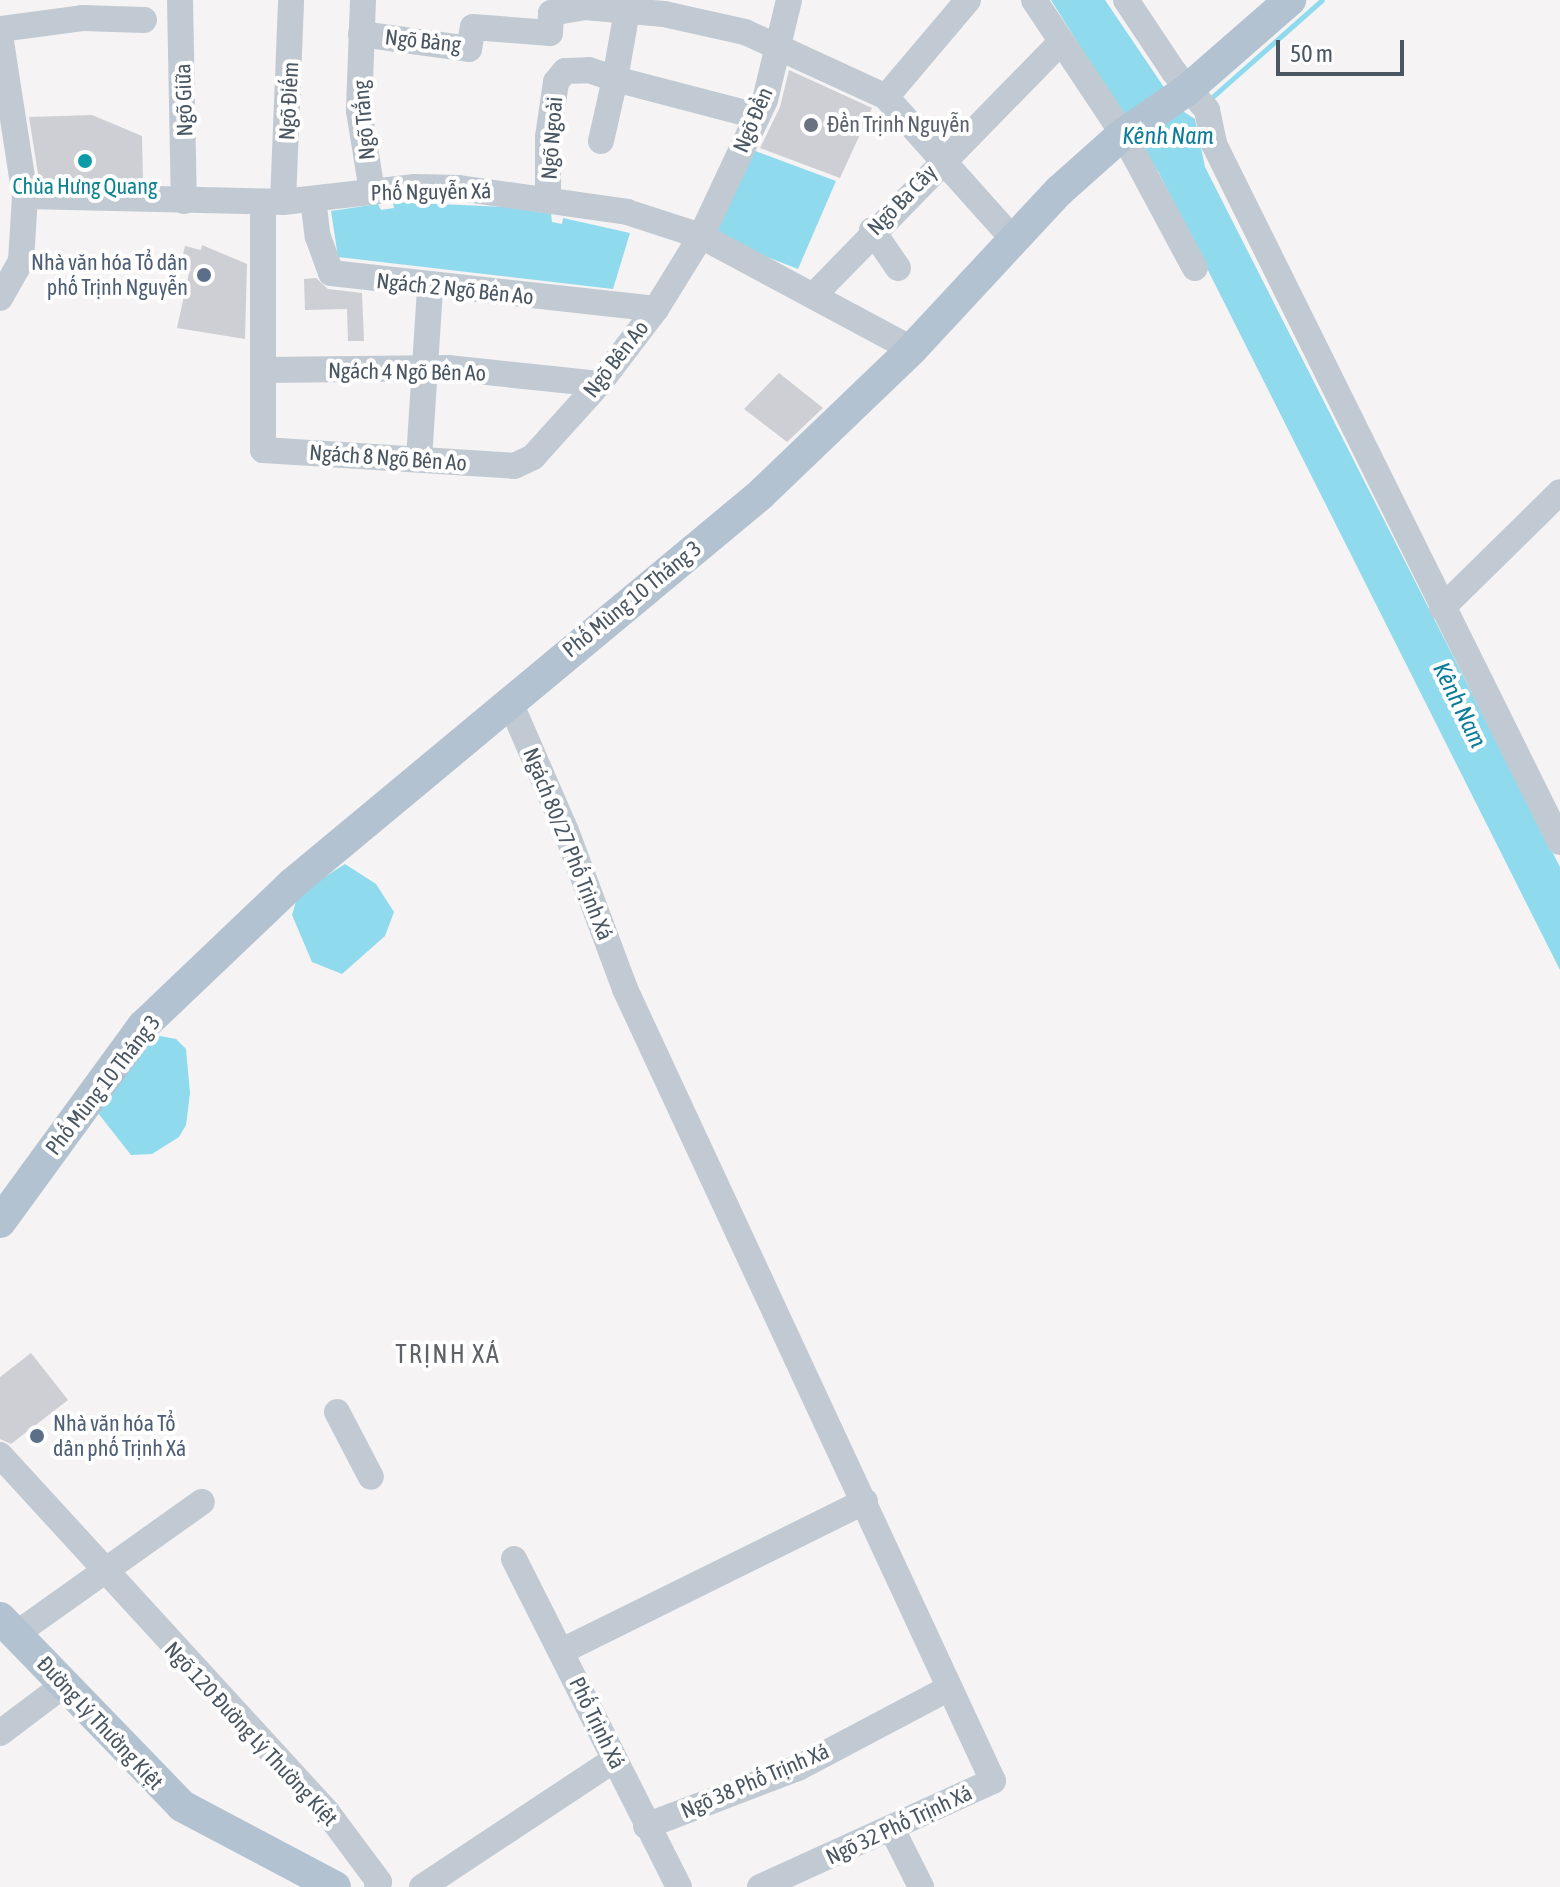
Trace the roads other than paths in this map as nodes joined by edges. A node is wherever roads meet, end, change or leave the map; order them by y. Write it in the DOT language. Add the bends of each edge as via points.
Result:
graph roads {
  1 [pos="180,0"];
  2 [pos="291,0"];
  3 [pos="363,0"];
  4 [pos="968,0"];
  5 [pos="1034,0"];
  6 [pos="1126,0"];
  7 [pos="1290,0"];
  8 [pos="783,1"];
  9 [pos="629,6"];
  10 [pos="144,20"];
  11 [pos="0,32"];
  12 [pos="361,34"];
  13 [pos="1061,42"];
  14 [pos="779,49"];
  15 [pos="615,79"];
  16 [pos="1187,90"];
  17 [pos="886,97"];
  18 [pos="757,116"];
  19 [pos="1123,134"];
  20 [pos="601,141"];
  21 [pos="942,158"];
  22 [pos="372,191"];
  23 [pos="25,196"];
  24 [pos="548,197"];
  25 [pos="313,199"];
  26 [pos="184,201"];
  27 [pos="273,202"];
  28 [pos="872,230"];
  29 [pos="701,236"];
  30 [pos="1013,239"];
  31 [pos="898,268"];
  32 [pos="1195,268"];
  33 [pos="430,287"];
  34 [pos="815,294"];
  35 [pos="0,298"];
  36 [pos="656,309"];
  37 [pos="912,349"];
  38 [pos="425,369"];
  39 [pos="263,370"];
  40 [pos="599,384"];
  41 [pos="419,459"];
  42 [pos="514,466"];
  43 [pos="1560,492"];
  44 [pos="1442,608"];
  45 [pos="509,700"];
  46 [pos="1560,842"];
  47 [pos="0,1222"];
  48 [pos="337,1412"];
  49 [pos="0,1455"];
  50 [pos="371,1477"];
  51 [pos="865,1501"];
  52 [pos="202,1502"];
  53 [pos="514,1559"];
  54 [pos="108,1577"];
  55 [pos="8,1626"];
  56 [pos="562,1651"];
  57 [pos="64,1685"];
  58 [pos="947,1689"];
  59 [pos="0,1733"];
  60 [pos="614,1760"];
  61 [pos="993,1781"];
  62 [pos="646,1826"];
  63 [pos="892,1829"];
  64 [pos="335,1887"];
  65 [pos="377,1887"];
  66 [pos="422,1887"];
  67 [pos="679,1887"];
  68 [pos="760,1887"];
  69 [pos="921,1887"];
  1 -- 26 [label="street, Ngõ Giữa"];
  2 -- 27 [label="street, Ngõ Điếm"];
  3 -- 12 [label="street, Ngõ Trắng"];
  4 -- 17 [label="street"];
  5 -- 13 [label="street"];
  6 -- 16 [label="street"];
  7 -- 16 [label="main road, Phố Mùng 10 Tháng 3"];
  8 -- 14 [label="street, Ngõ Đền"];
  9 -- 12 [label="street, Ngõ Bàng" via="551,13 550,33 473,27 469,49"];
  9 -- 14 [label="street, Ngõ Bàng" via="745,32"];
  9 -- 15 [label="street"];
  10 -- 11 [label="street" via="82,18"];
  11 -- 23 [label="street"];
  12 -- 22 [label="street, Ngõ Trắng" via="359,111"];
  13 -- 19 [label="street"];
  13 -- 21 [label="street, Ngõ Ba Cây"];
  14 -- 17 [label="street, Ngõ Bàng"];
  14 -- 18 [label="street, Ngõ Đền"];
  15 -- 18 [label="street"];
  15 -- 20 [label="street"];
  15 -- 24 [label="street, Ngõ Ngoài" via="589,70 565,71 556,82 548,137"];
  16 -- 19 [label="main road, Phố Mùng 10 Tháng 3"];
  16 -- 44 [label="street" via="1207,110 1214,144"];
  17 -- 21 [label="street"];
  18 -- 29 [label="street, Ngõ Đền"];
  19 -- 30 [label="main road, Phố Mùng 10 Tháng 3"];
  19 -- 32 [label="street"];
  21 -- 28 [label="street, Ngõ Ba Cây"];
  21 -- 30 [label="street"];
  22 -- 24 [label="street, Phố Nguyễn Xá" via="459,188"];
  22 -- 25 [label="street, Phố Nguyễn Xá"];
  23 -- 26 [label="street, Phố Nguyễn Xá"];
  23 -- 35 [label="street" via="21,261"];
  24 -- 29 [label="street, Phố Nguyễn Xá" via="627,212"];
  25 -- 27 [label="street, Phố Nguyễn Xá"];
  25 -- 33 [label="street, Ngách 2 Ngõ Bên Ao" via="318,237 331,273"];
  26 -- 27 [label="street, Phố Nguyễn Xá"];
  27 -- 39 [label="street"];
  28 -- 31 [label="street"];
  28 -- 34 [label="street, Ngõ Ba Cây"];
  29 -- 34 [label="street, Phố Nguyễn Xá"];
  29 -- 36 [label="street, Ngõ Bên Ao"];
  30 -- 37 [label="main road, Phố Mùng 10 Tháng 3"];
  33 -- 36 [label="street, Ngách 2 Ngõ Bên Ao"];
  33 -- 38 [label="street"];
  34 -- 37 [label="street, Phố Nguyễn Xá"];
  36 -- 40 [label="street, Ngõ Bên Ao"];
  37 -- 45 [label="main road, Phố Mùng 10 Tháng 3" via="760,495"];
  38 -- 39 [label="street, Ngách 4 Ngõ Bên Ao"];
  38 -- 40 [label="street, Ngách 4 Ngõ Bên Ao"];
  38 -- 41 [label="street"];
  39 -- 41 [label="street, Ngách 8 Ngõ Bên Ao" via="263,450"];
  40 -- 42 [label="street, Ngõ Bên Ao" via="533,457"];
  41 -- 42 [label="street, Ngách 8 Ngõ Bên Ao"];
  43 -- 44 [label="street"];
  44 -- 46 [label="street"];
  45 -- 47 [label="main road, Phố Mùng 10 Tháng 3" via="292,884 143,1026"];
  45 -- 51 [label="street, Ngách 80/27 Phố Trịnh Xá" via="566,831 625,989"];
  48 -- 50 [label="street"];
  49 -- 54 [label="street, Ngõ 120 Đường Lý Thường Kiệt"];
  51 -- 56 [label="street"];
  51 -- 58 [label="street, Ngách 80/27 Phố Trịnh Xá"];
  52 -- 54 [label="street"];
  53 -- 56 [label="street, Phố Trịnh Xá"];
  54 -- 55 [label="street"];
  54 -- 65 [label="street, Ngõ 120 Đường Lý Thường Kiệt" via="327,1812 379,1882"];
  55 -- 57 [label="main road, Đường Lý Thường Kiệt"];
  56 -- 60 [label="street, Phố Trịnh Xá"];
  57 -- 59 [label="street"];
  57 -- 64 [label="main road, Đường Lý Thường Kiệt" via="182,1806"];
  58 -- 61 [label="street, Ngách 80/27 Phố Trịnh Xá"];
  58 -- 62 [label="street, Ngõ 38 Phố Trịnh Xá" via="798,1768"];
  60 -- 62 [label="street, Phố Trịnh Xá"];
  60 -- 66 [label="street"];
  61 -- 63 [label="street, Ngõ 32 Phố Trịnh Xá"];
  62 -- 67 [label="street, Phố Trịnh Xá"];
  63 -- 68 [label="street, Ngõ 32 Phố Trịnh Xá"];
  63 -- 69 [label="street"];
}
